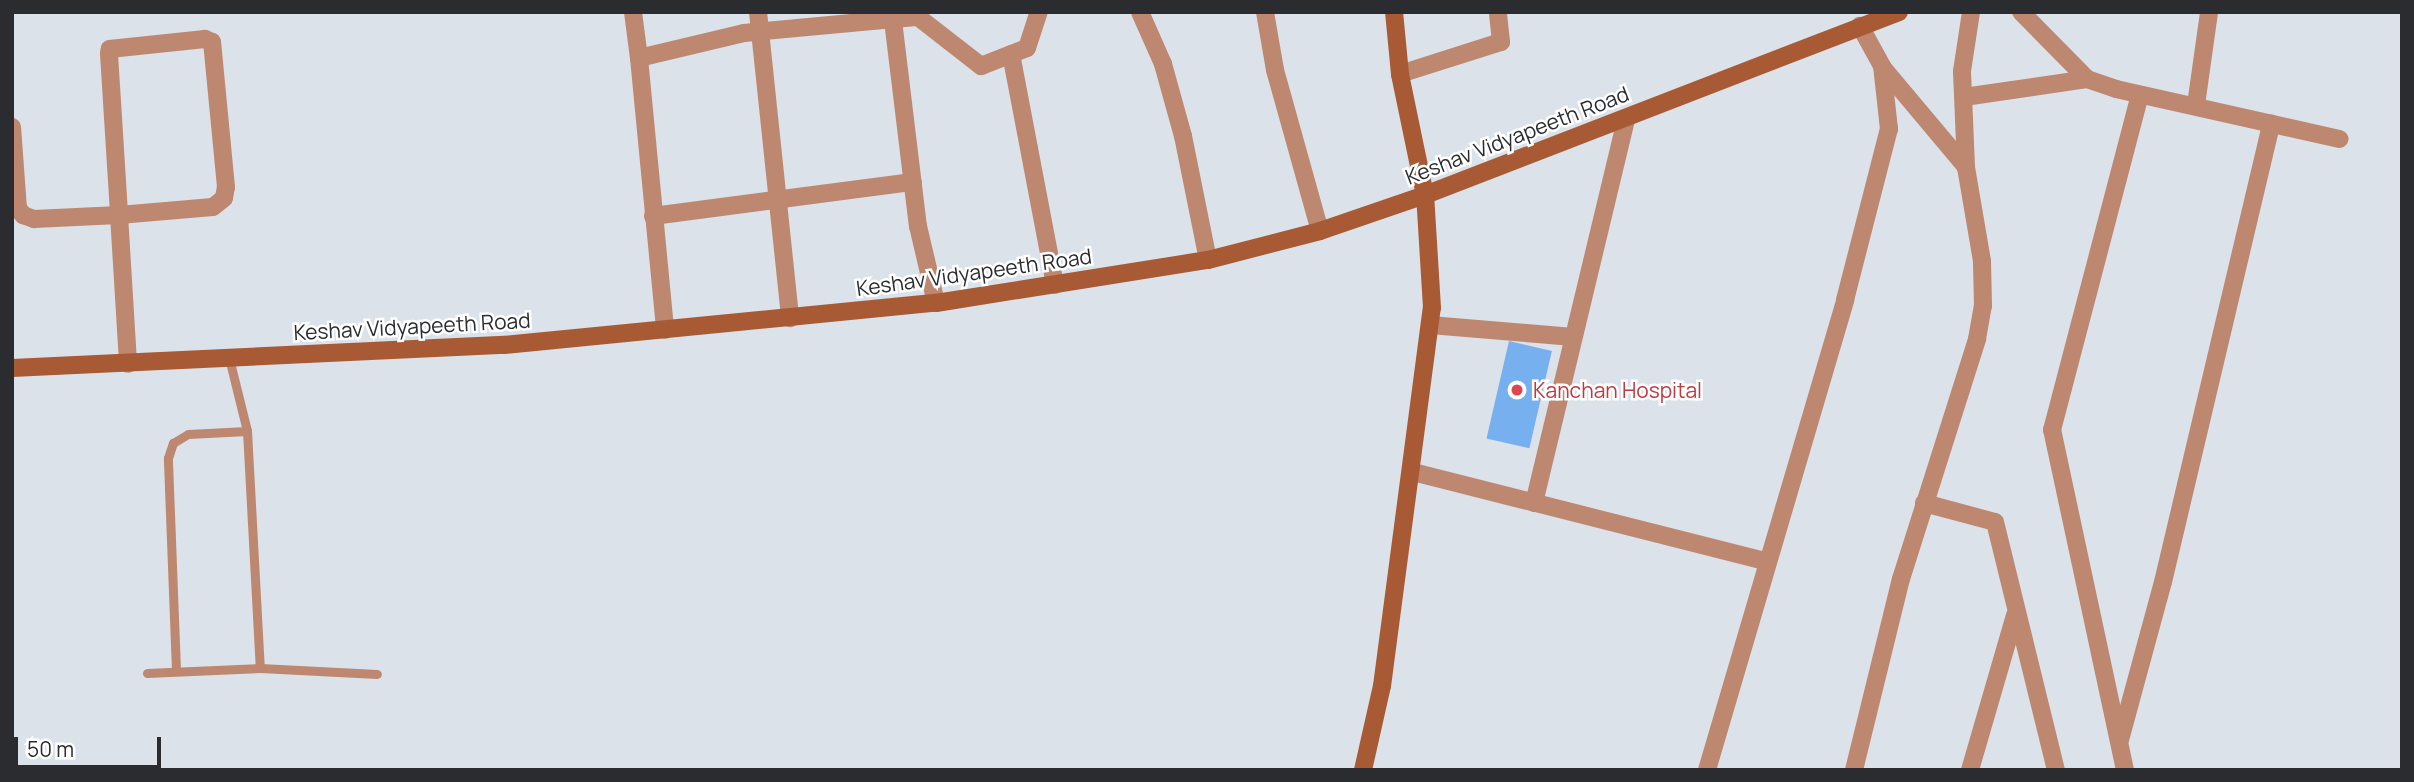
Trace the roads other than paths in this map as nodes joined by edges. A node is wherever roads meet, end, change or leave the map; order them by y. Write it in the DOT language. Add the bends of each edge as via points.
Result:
graph roads {
  1 [pos="633,12"];
  2 [pos="758,12"];
  3 [pos="1039,12"];
  4 [pos="1140,12"];
  5 [pos="1265,12"];
  6 [pos="1394,12"];
  7 [pos="1498,12"];
  8 [pos="1899,12"];
  9 [pos="1971,12"];
  10 [pos="2021,12"];
  11 [pos="2208,12"];
  12 [pos="919,15"];
  13 [pos="892,16"];
  14 [pos="1860,26"];
  15 [pos="761,31"];
  16 [pos="1011,54"];
  17 [pos="639,58"];
  18 [pos="1882,66"];
  19 [pos="1400,74"];
  20 [pos="2087,79"];
  21 [pos="2140,95"];
  22 [pos="1964,97"];
  23 [pos="2196,106"];
  24 [pos="1626,118"];
  25 [pos="2271,124"];
  26 [pos="12,127"];
  27 [pos="2339,139"];
  28 [pos="1966,167"];
  29 [pos="913,182"];
  30 [pos="1425,195"];
  31 [pos="778,200"];
  32 [pos="119,215"];
  33 [pos="653,216"];
  34 [pos="1320,231"];
  35 [pos="1208,260"];
  36 [pos="1055,285"];
  37 [pos="936,303"];
  38 [pos="790,318"];
  39 [pos="1430,325"];
  40 [pos="665,330"];
  41 [pos="1574,337"];
  42 [pos="229,358"];
  43 [pos="128,364"];
  44 [pos="12,368"];
  45 [pos="247,431"];
  46 [pos="1413,472"];
  47 [pos="1534,503"];
  48 [pos="1924,503"];
  49 [pos="1768,562"];
  50 [pos="2016,612"];
  51 [pos="260,668"];
  52 [pos="176,670"];
  53 [pos="147,673"];
  54 [pos="377,674"];
  55 [pos="2119,743"];
  56 [pos="1363,770"];
  57 [pos="1706,770"];
  58 [pos="1854,770"];
  59 [pos="1970,770"];
  60 [pos="2056,770"];
  61 [pos="2125,770"];
  1 -- 17 [label="street"];
  2 -- 15 [label="street"];
  3 -- 16 [label="street" via="1027,48"];
  4 -- 35 [label="street" via="1163,64 1183,136"];
  5 -- 34 [label="street" via="1275,70"];
  6 -- 19 [label="street"];
  7 -- 19 [label="street" via="1501,42"];
  8 -- 14 [label="street, Keshav Vidyapeeth Road"];
  9 -- 22 [label="street" via="1962,71"];
  10 -- 20 [label="street"];
  11 -- 23 [label="street"];
  12 -- 13 [label="street"];
  12 -- 16 [label="street" via="981,66"];
  13 -- 15 [label="street"];
  13 -- 29 [label="street"];
  14 -- 18 [label="street"];
  14 -- 24 [label="street, Keshav Vidyapeeth Road"];
  15 -- 17 [label="street"];
  15 -- 31 [label="street"];
  16 -- 36 [label="street"];
  17 -- 33 [label="street"];
  18 -- 28 [label="street"];
  18 -- 49 [label="street" via="1889,128 1878,176"];
  19 -- 30 [label="street"];
  20 -- 21 [label="street"];
  20 -- 22 [label="street"];
  21 -- 23 [label="street"];
  21 -- 55 [label="street" via="2052,430"];
  22 -- 28 [label="street"];
  23 -- 25 [label="street"];
  24 -- 30 [label="street, Keshav Vidyapeeth Road"];
  24 -- 41 [label="street"];
  25 -- 27 [label="street"];
  25 -- 55 [label="street" via="2160,591"];
  26 -- 32 [label="street" via="18,208 23,215 34,219"];
  28 -- 48 [label="street" via="1982,261 1983,306 1977,339"];
  29 -- 31 [label="street"];
  29 -- 37 [label="street"];
  30 -- 34 [label="street, Keshav Vidyapeeth Road"];
  30 -- 39 [label="street"];
  31 -- 33 [label="street"];
  31 -- 38 [label="street"];
  32 -- 32 [label="street" via="213,207 224,198 215,49 205,38 110,49"];
  32 -- 43 [label="street"];
  33 -- 40 [label="street"];
  34 -- 35 [label="street, Keshav Vidyapeeth Road"];
  35 -- 36 [label="street, Keshav Vidyapeeth Road"];
  36 -- 37 [label="street, Keshav Vidyapeeth Road"];
  37 -- 38 [label="street, Keshav Vidyapeeth Road"];
  38 -- 40 [label="street, Keshav Vidyapeeth Road"];
  39 -- 41 [label="street"];
  39 -- 46 [label="street"];
  40 -- 42 [label="street, Keshav Vidyapeeth Road" via="504,345"];
  41 -- 47 [label="street"];
  42 -- 43 [label="street, Keshav Vidyapeeth Road"];
  42 -- 45 [label="lane"];
  43 -- 44 [label="street, Keshav Vidyapeeth Road"];
  45 -- 51 [label="lane"];
  45 -- 52 [label="lane" via="188,434 173,443 168,458"];
  46 -- 47 [label="street"];
  46 -- 56 [label="street" via="1382,686"];
  47 -- 49 [label="street"];
  48 -- 50 [label="street" via="1996,522"];
  48 -- 58 [label="street"];
  49 -- 57 [label="street"];
  50 -- 59 [label="street"];
  50 -- 60 [label="street"];
  51 -- 52 [label="lane"];
  51 -- 54 [label="lane"];
  52 -- 53 [label="lane"];
  55 -- 61 [label="street"];
}
